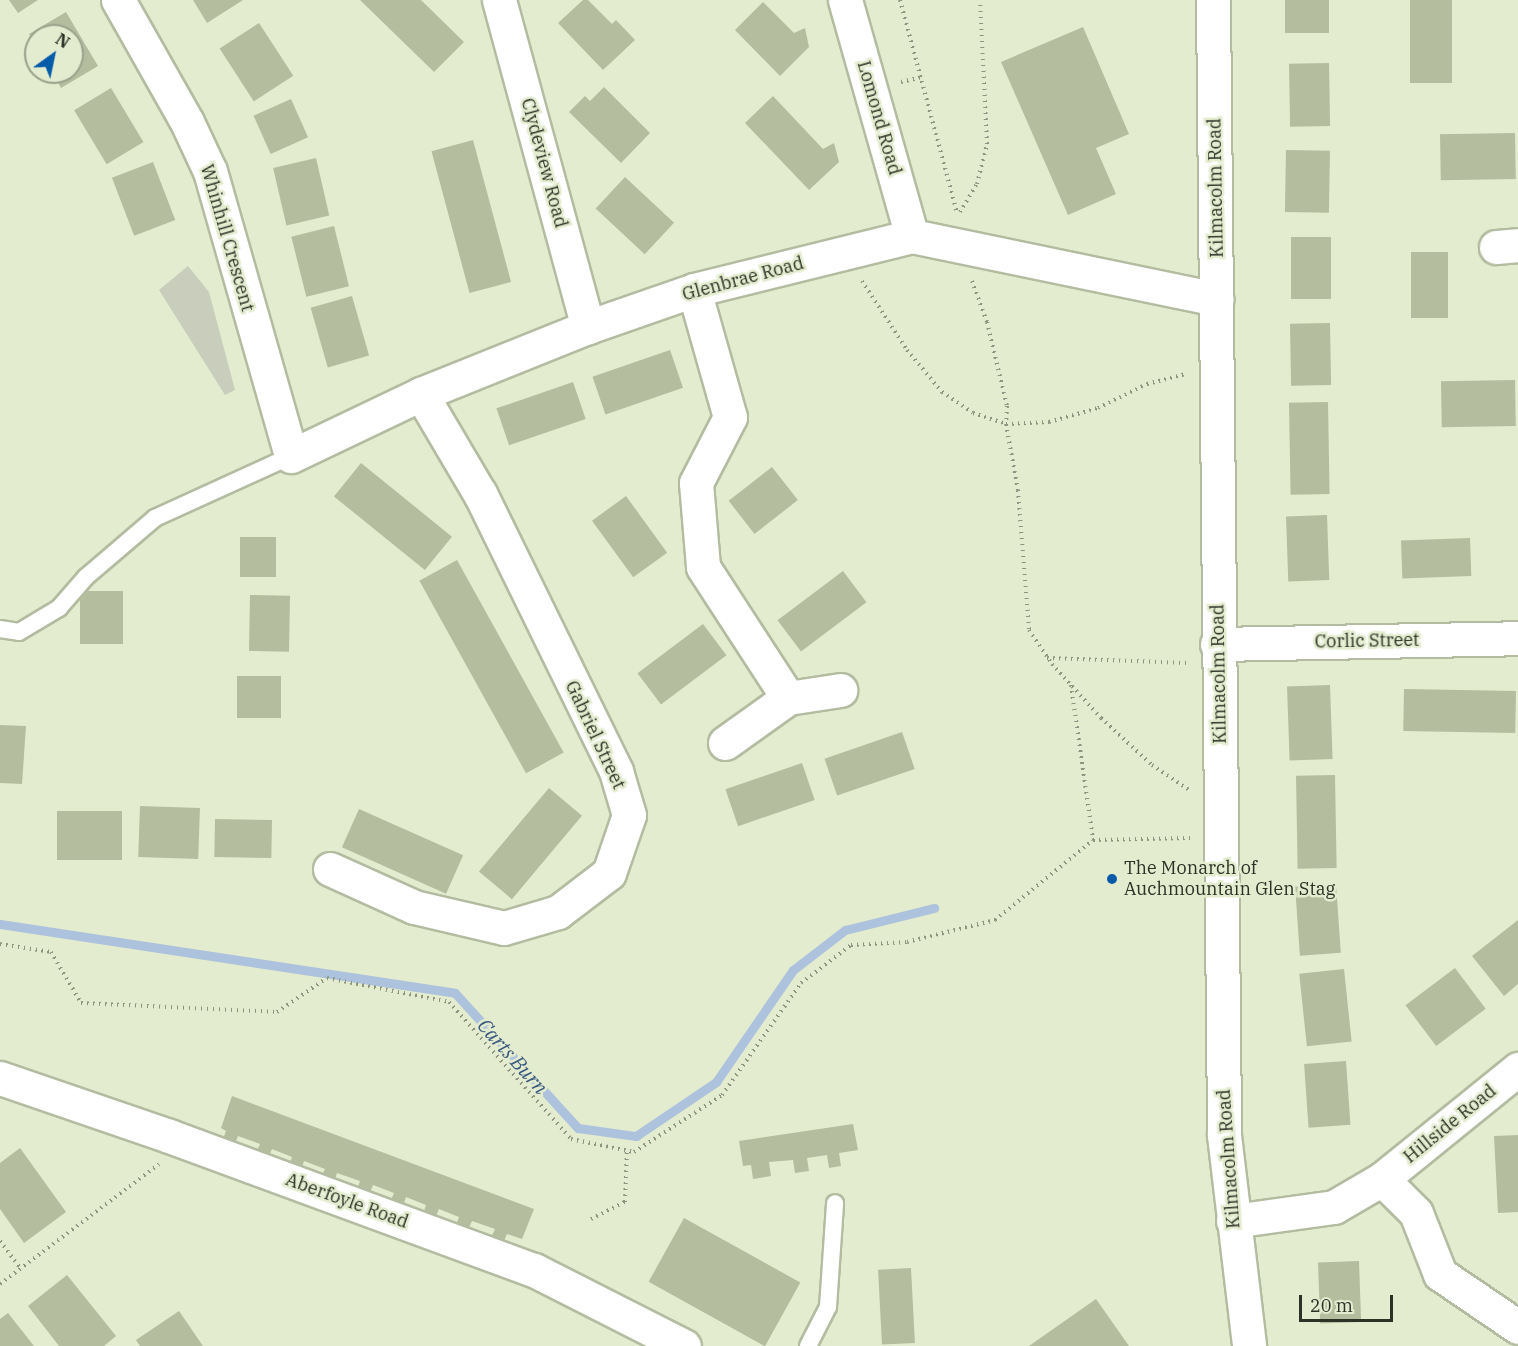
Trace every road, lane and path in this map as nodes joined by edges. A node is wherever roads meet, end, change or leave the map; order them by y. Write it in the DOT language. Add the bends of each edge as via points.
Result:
graph roads {
  1 [pos="118,0"];
  2 [pos="499,0"];
  3 [pos="845,0"];
  4 [pos="900,0"];
  5 [pos="980,0"];
  6 [pos="1213,0"];
  7 [pos="912,236"];
  8 [pos="959,245"];
  9 [pos="844,253"];
  10 [pos="694,290"];
  11 [pos="1217,299"];
  12 [pos="588,327"];
  13 [pos="1217,372"];
  14 [pos="421,394"];
  15 [pos="1006,424"];
  16 [pos="291,456"];
  17 [pos="0,629"];
  18 [pos="1518,638"];
  19 [pos="1217,654"];
  20 [pos="1047,658"];
  21 [pos="1071,685"];
  22 [pos="840,690"];
  23 [pos="788,698"];
  24 [pos="726,743"];
  25 [pos="1221,797"];
  26 [pos="1221,837"];
  27 [pos="1094,840"];
  28 [pos="330,869"];
  29 [pos="0,944"];
  30 [pos="1518,1069"];
  31 [pos="0,1078"];
  32 [pos="169,1136"];
  33 [pos="627,1150"];
  34 [pos="1382,1179"];
  35 [pos="835,1203"];
  36 [pos="591,1219"];
  37 [pos="1233,1221"];
  38 [pos="0,1241"];
  39 [pos="21,1269"];
  40 [pos="0,1284"];
  41 [pos="1518,1327"];
  42 [pos="684,1346"];
  43 [pos="808,1346"];
  44 [pos="1249,1346"];
  1 -- 16 [label="street, Whinhill Crescent" via="210,171"];
  2 -- 12 [label="street, Clydeview Road"];
  3 -- 7 [label="street, Lomond Road"];
  4 -- 5 [label="path" via="957,217 977,184 987,144"];
  6 -- 11 [label="street, Kilmacolm Road"];
  7 -- 8 [label="street, Glenbrae Road"];
  7 -- 9 [label="street, Glenbrae Road"];
  8 -- 11 [label="street, Glenbrae Road"];
  8 -- 15 [label="path" via="987,322 1007,406"];
  9 -- 10 [label="street, Glenbrae Road"];
  9 -- 15 [label="path" via="907,350 942,392 973,412"];
  10 -- 12 [label="street, Glenbrae Road"];
  10 -- 23 [label="street" via="730,417 696,483 703,567"];
  11 -- 13 [label="street, Kilmacolm Road"];
  12 -- 14 [label="street, Glenbrae Road"];
  13 -- 15 [label="path" via="1181,375 1147,384 1098,408 1049,422"];
  13 -- 19 [label="street, Kilmacolm Road"];
  14 -- 16 [label="street, Glenbrae Road"];
  14 -- 28 [label="street, Gabriel Street" via="485,504 616,771 629,815 609,873 558,912 504,928 414,907"];
  15 -- 20 [label="path" via="1018,490 1029,630"];
  16 -- 17 [label="lane" via="155,518 86,577 59,608 19,632"];
  18 -- 19 [label="street, Corlic Street"];
  19 -- 20 [label="path"];
  19 -- 25 [label="street, Kilmacolm Road"];
  20 -- 21 [label="path"];
  21 -- 25 [label="path" via="1152,765 1196,795"];
  21 -- 27 [label="path"];
  22 -- 23 [label="street"];
  23 -- 24 [label="street"];
  25 -- 26 [label="street, Kilmacolm Road"];
  26 -- 27 [label="path"];
  26 -- 37 [label="street, Kilmacolm Road" via="1224,1135"];
  27 -- 33 [label="path" via="995,920 907,942 851,945 801,983 722,1095 634,1152"];
  29 -- 33 [label="path" via="51,952 81,1003 277,1012 327,978 448,1002 571,1139"];
  30 -- 34 [label="street, Hillside Road"];
  31 -- 32 [label="street, Aberfoyle Road"];
  32 -- 39 [label="path" via="157,1169"];
  32 -- 42 [label="street, Aberfoyle Road" via="534,1270"];
  33 -- 36 [label="path" via="625,1202"];
  34 -- 37 [label="street, Hillside Road" via="1334,1207"];
  34 -- 41 [label="street" via="1416,1213 1440,1274"];
  35 -- 43 [label="lane" via="828,1307"];
  37 -- 44 [label="street, Kilmacolm Road"];
  38 -- 39 [label="path"];
  39 -- 40 [label="path"];
}
